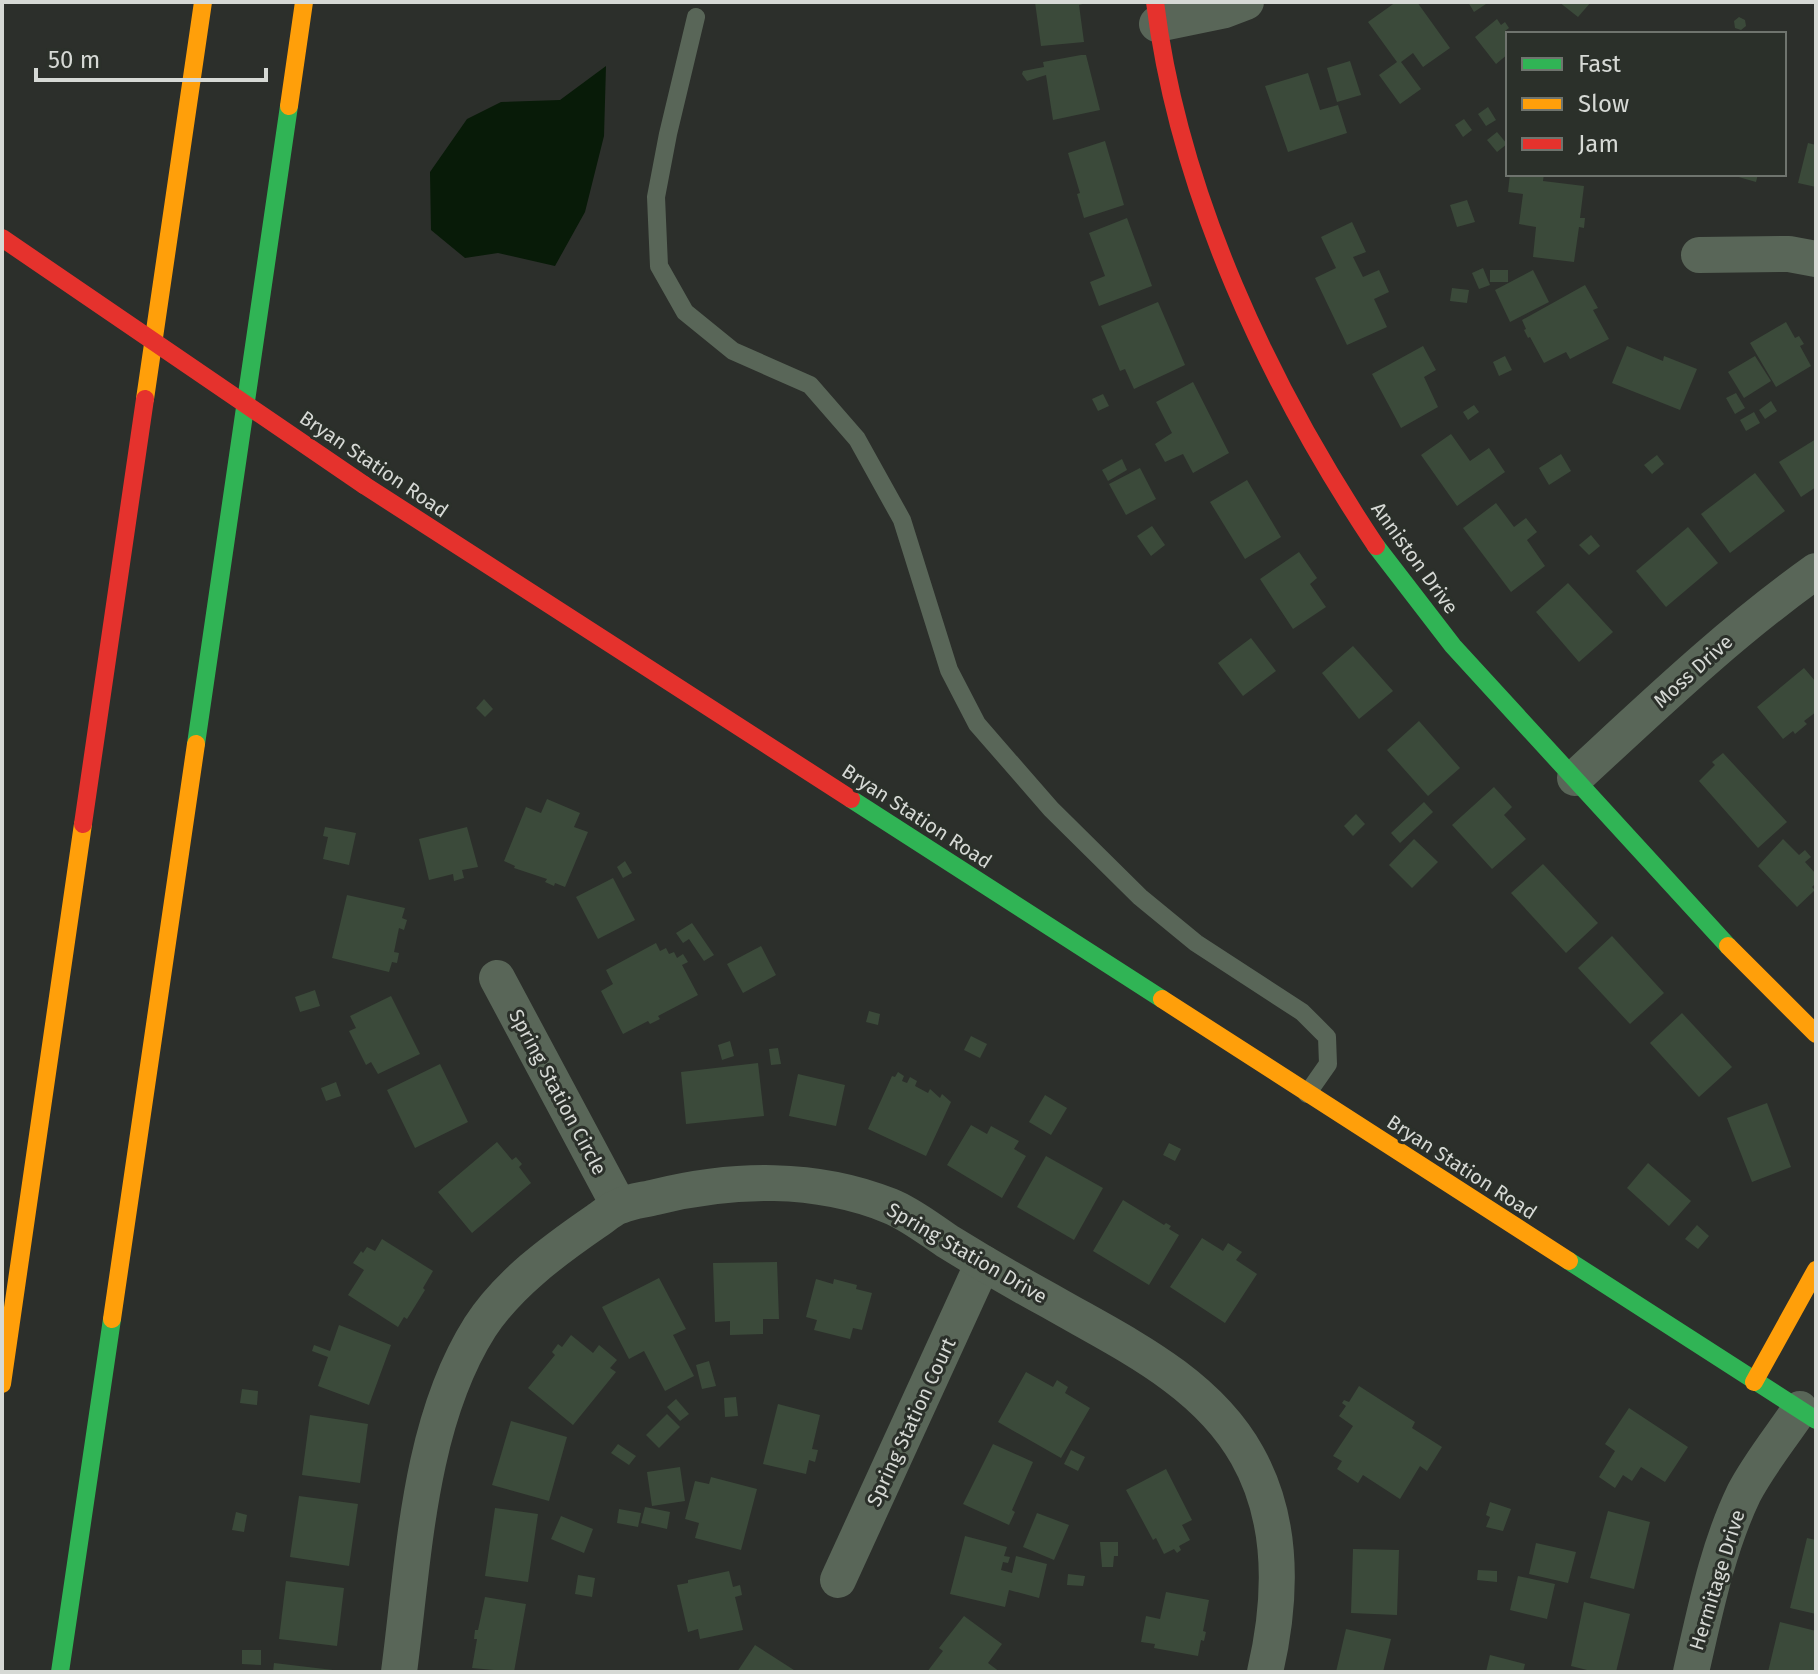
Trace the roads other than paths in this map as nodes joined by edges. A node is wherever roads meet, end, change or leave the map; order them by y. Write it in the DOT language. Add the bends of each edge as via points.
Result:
graph roads {
  1 [pos="203,2"];
  2 [pos="304,2"];
  3 [pos="1246,2"];
  4 [pos="1156,13"];
  5 [pos="696,17"];
  6 [pos="2,238"];
  7 [pos="1699,255"];
  8 [pos="1816,259"];
  9 [pos="1816,571"];
  10 [pos="1575,778"];
  11 [pos="497,978"];
  12 [pos="1816,1034"];
  13 [pos="1307,1094"];
  14 [pos="619,1206"];
  15 [pos="983,1263"];
  16 [pos="1816,1270"];
  17 [pos="1754,1382"];
  18 [pos="2,1384"];
  19 [pos="1808,1415"];
  20 [pos="838,1580"];
  21 [pos="60,1672"];
  22 [pos="399,1672"];
  23 [pos="1265,1672"];
  24 [pos="1691,1672"];
  1 -- 18 [label="main road"];
  2 -- 21 [label="main road"];
  3 -- 4 [label="street" via="1225,10"];
  4 -- 10 [label="main road, Anniston Drive" via="1174,106 1201,197 1236,289 1314,449 1407,590"];
  5 -- 13 [label="lane" via="656,197 659,266 665,277 685,312 733,351 810,385 857,439 902,520 949,670 977,724 1051,809 1140,897 1196,943 1302,1012 1327,1037 1328,1064"];
  6 -- 13 [label="main road, Bryan Station Road, bridge" via="364,485"];
  7 -- 8 [label="street" via="1789,254"];
  9 -- 10 [label="street, Moss Drive" via="1712,652"];
  10 -- 12 [label="main road, Anniston Drive"];
  11 -- 14 [label="street, Spring Station Circle"];
  13 -- 17 [label="main road, Bryan Station Road"];
  14 -- 15 [label="street, Spring Station Drive" via="717,1187 804,1184 850,1192 894,1208"];
  14 -- 22 [label="street, Spring Station Drive" via="516,1284 481,1325 460,1363 427,1462"];
  15 -- 20 [label="street, Spring Station Court"];
  15 -- 23 [label="street, Spring Station Drive" via="1163,1366 1231,1431 1260,1482 1275,1539 1273,1635"];
  16 -- 17 [label="main road"];
  17 -- 19 [label="main road, Bryan Station Road"];
  19 -- 24 [label="street, Hermitage Drive" via="1746,1489 1710,1592"];
}
